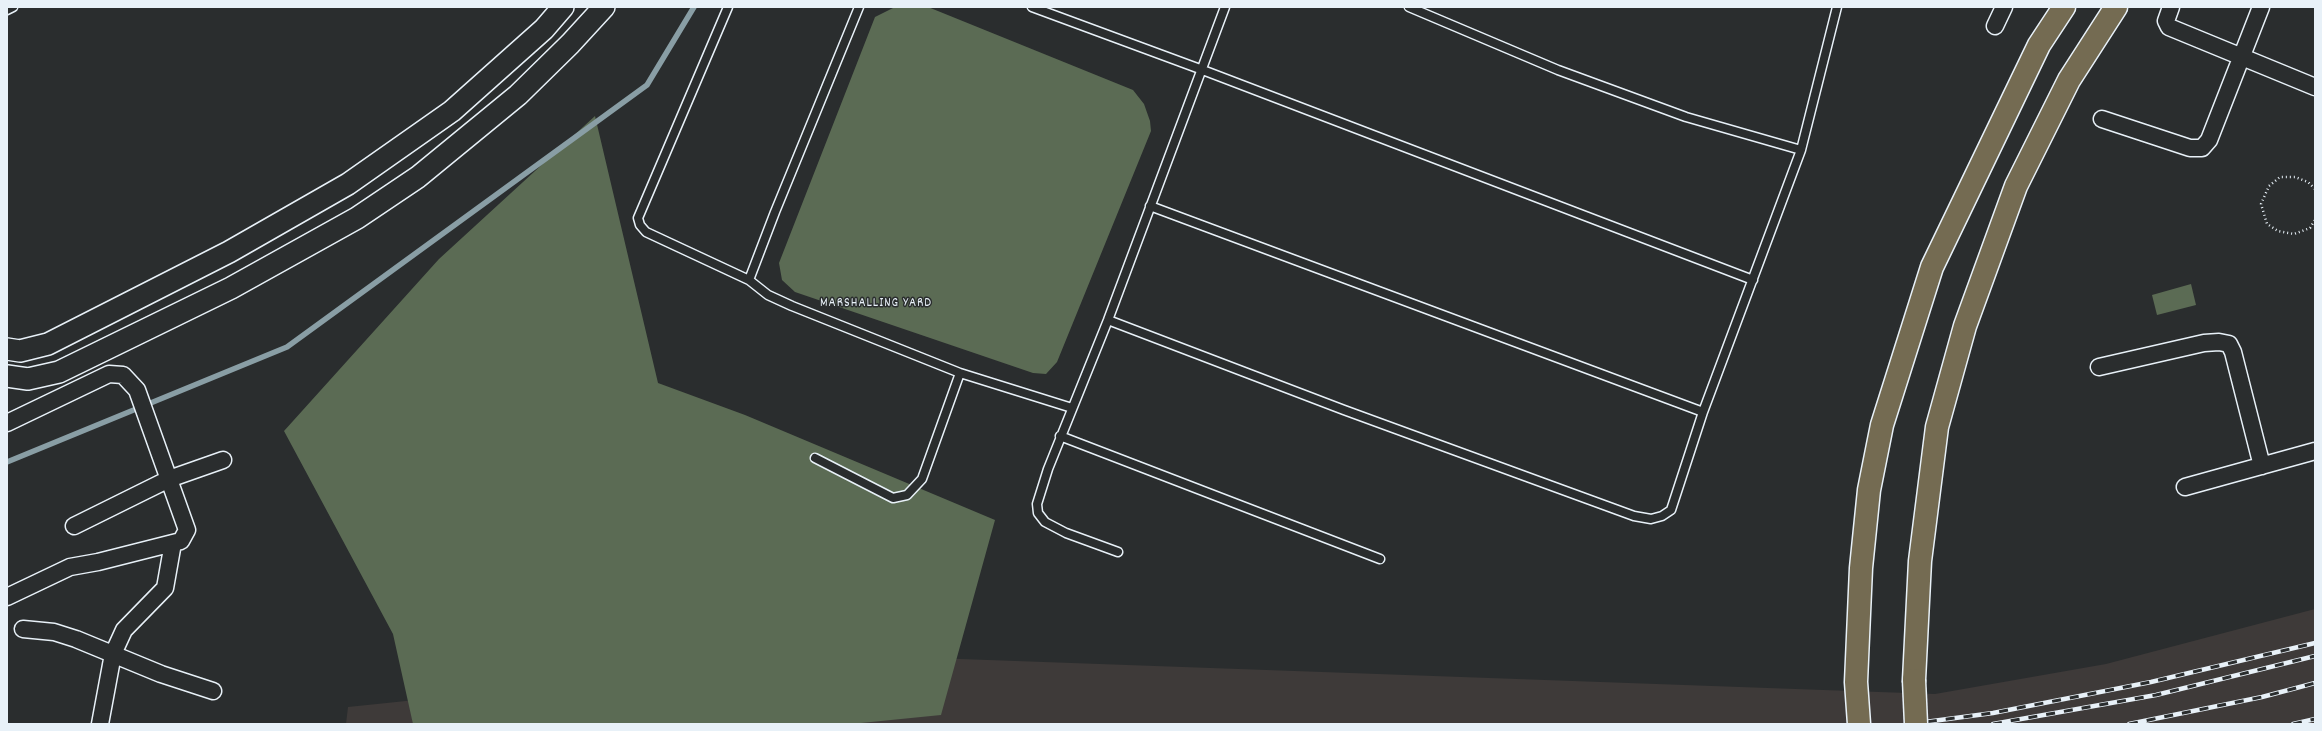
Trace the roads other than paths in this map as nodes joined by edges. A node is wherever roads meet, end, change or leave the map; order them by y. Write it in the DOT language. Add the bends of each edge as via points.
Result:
graph roads {
  1 [pos="13,7"];
  2 [pos="563,7"];
  3 [pos="604,7"];
  4 [pos="728,7"];
  5 [pos="859,7"];
  6 [pos="1032,7"];
  7 [pos="1225,7"];
  8 [pos="1409,7"];
  9 [pos="1837,7"];
  10 [pos="2004,7"];
  11 [pos="2064,7"];
  12 [pos="2116,7"];
  13 [pos="2170,7"];
  14 [pos="2261,7"];
  15 [pos="7,10"];
  16 [pos="1995,26"];
  17 [pos="2242,57"];
  18 [pos="1200,69"];
  19 [pos="2315,87"];
  20 [pos="2102,119"];
  21 [pos="1801,150"];
  22 [pos="1150,206"];
  23 [pos="749,280"];
  24 [pos="1753,280"];
  25 [pos="1108,320"];
  26 [pos="7,349"];
  27 [pos="2099,367"];
  28 [pos="960,373"];
  29 [pos="7,376"];
  30 [pos="1072,408"];
  31 [pos="1703,412"];
  32 [pos="7,423"];
  33 [pos="1060,436"];
  34 [pos="2315,451"];
  35 [pos="815,458"];
  36 [pos="223,460"];
  37 [pos="2262,466"];
  38 [pos="169,479"];
  39 [pos="2185,487"];
  40 [pos="74,526"];
  41 [pos="173,544"];
  42 [pos="1118,552"];
  43 [pos="1380,559"];
  44 [pos="7,597"];
  45 [pos="23,629"];
  46 [pos="113,654"];
  47 [pos="213,691"];
  48 [pos="100,724"];
  49 [pos="1859,724"];
  50 [pos="1916,724"];
  1 -- 15 [label="lane"];
  2 -- 26 [label="street" via="544,29 452,111 348,184 229,252 48,344 20,351"];
  3 -- 29 [label="street" via="518,96 418,177 357,218 231,288 59,372 28,379"];
  4 -- 23 [label="lane" via="638,218 646,232"];
  5 -- 23 [label="lane"];
  6 -- 18 [label="lane"];
  7 -- 18 [label="lane"];
  8 -- 21 [label="lane" via="1558,70 1686,117"];
  9 -- 21 [label="lane"];
  10 -- 16 [label="street"];
  11 -- 49 [label="main road" via="2039,45 1932,267 1882,425 1869,490 1861,568 1856,682"];
  12 -- 50 [label="main road, bridge" via="2069,80 2016,186 1965,326 1937,427 1920,561 1914,680"];
  13 -- 17 [label="street" via="2166,21 2169,27"];
  14 -- 17 [label="street"];
  17 -- 19 [label="street"];
  17 -- 20 [label="street" via="2209,140 2202,148 2190,148"];
  18 -- 22 [label="lane"];
  18 -- 24 [label="lane"];
  21 -- 24 [label="lane"];
  22 -- 25 [label="lane"];
  22 -- 31 [label="lane"];
  23 -- 28 [label="lane" via="768,295 792,306"];
  24 -- 31 [label="lane"];
  25 -- 30 [label="lane"];
  25 -- 31 [label="lane" via="1344,410 1634,516 1651,519 1671,510"];
  27 -- 37 [label="street" via="2204,343 2229,344"];
  28 -- 30 [label="lane"];
  28 -- 35 [label="lane" via="922,479 907,495 893,498"];
  30 -- 33 [label="lane"];
  32 -- 38 [label="street" via="109,374 123,375 137,390"];
  33 -- 42 [label="lane" via="1037,504 1038,513 1045,522 1059,529"];
  33 -- 43 [label="lane"];
  34 -- 37 [label="street"];
  36 -- 38 [label="street"];
  37 -- 39 [label="street"];
  38 -- 40 [label="street"];
  38 -- 41 [label="street" via="187,530 181,541"];
  41 -- 44 [label="street" via="70,567"];
  41 -- 46 [label="street" via="165,588 124,630"];
  45 -- 46 [label="street" via="54,632 76,638"];
  46 -- 47 [label="street" via="161,674"];
  46 -- 48 [label="street"];
}
